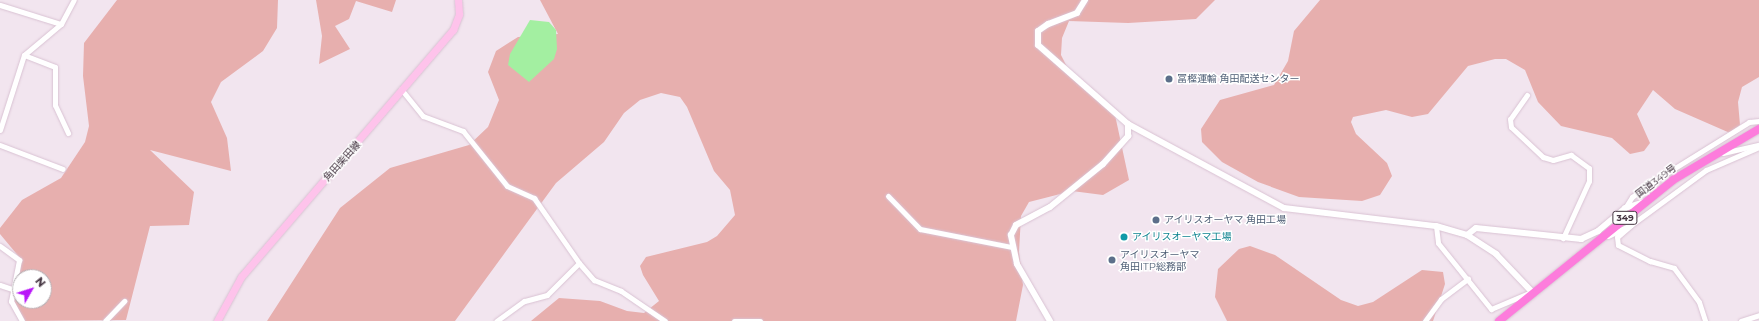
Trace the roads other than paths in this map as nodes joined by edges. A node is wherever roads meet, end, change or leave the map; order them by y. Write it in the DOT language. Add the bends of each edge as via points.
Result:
graph roads {
  1 [pos="74,0"];
  2 [pos="458,0"];
  3 [pos="1085,0"];
  4 [pos="0,5"];
  5 [pos="61,24"];
  6 [pos="24,55"];
  7 [pos="401,89"];
  8 [pos="1527,95"];
  9 [pos="1759,121"];
  10 [pos="1128,124"];
  11 [pos="1759,129"];
  12 [pos="0,130"];
  13 [pos="68,132"];
  14 [pos="0,145"];
  15 [pos="1759,146"];
  16 [pos="1716,152"];
  17 [pos="63,169"];
  18 [pos="888,196"];
  19 [pos="1645,202"];
  20 [pos="1625,208"];
  21 [pos="1620,222"];
  22 [pos="1631,225"];
  23 [pos="1436,226"];
  24 [pos="1467,235"];
  25 [pos="1602,236"];
  26 [pos="1563,238"];
  27 [pos="0,246"];
  28 [pos="1012,247"];
  29 [pos="579,263"];
  30 [pos="17,269"];
  31 [pos="1468,279"];
  32 [pos="0,285"];
  33 [pos="12,290"];
  34 [pos="1532,292"];
  35 [pos="124,301"];
  36 [pos="13,309"];
  37 [pos="1759,314"];
  38 [pos="22,321"];
  39 [pos="105,321"];
  40 [pos="217,321"];
  41 [pos="496,321"];
  42 [pos="664,321"];
  43 [pos="734,321"];
  44 [pos="760,321"];
  45 [pos="1050,321"];
  46 [pos="1425,321"];
  47 [pos="1499,321"];
  48 [pos="1705,321"];
  49 [pos="1741,321"];
  1 -- 5 [label="street"];
  2 -- 7 [label="main road, 角田柴田線" via="459,14 453,30"];
  3 -- 10 [label="street" via="1077,13 1048,24 1038,31 1038,45"];
  4 -- 5 [label="street"];
  5 -- 6 [label="street"];
  6 -- 12 [label="street"];
  6 -- 13 [label="street" via="56,67 55,105"];
  7 -- 29 [label="street" via="423,116 463,131 507,186 534,198"];
  7 -- 40 [label="main road, 角田柴田線" via="373,127 241,277"];
  8 -- 26 [label="street" via="1510,119 1511,127 1543,157 1553,160 1571,156 1589,168 1589,181"];
  9 -- 20 [label="street" via="1749,122 1649,184"];
  10 -- 23 [label="street" via="1284,208"];
  10 -- 28 [label="street" via="1128,136 1103,164 1050,207 1016,225 1011,235"];
  11 -- 16 [label="highway, 国道349号 / 349"];
  14 -- 17 [label="street"];
  15 -- 16 [label="street"];
  15 -- 22 [label="street" via="1706,170"];
  16 -- 19 [label="highway, 国道349号 / 349"];
  18 -- 28 [label="street" via="924,230"];
  19 -- 20 [label="street"];
  19 -- 21 [label="highway, 国道349号 / 349"];
  20 -- 21 [label="street"];
  20 -- 26 [label="street" via="1594,234 1581,239"];
  21 -- 25 [label="highway, 国道349号 / 349"];
  22 -- 25 [label="street"];
  22 -- 48 [label="street" via="1617,238 1618,244 1650,261 1674,268 1699,302"];
  23 -- 24 [label="street"];
  23 -- 31 [label="street" via="1435,239"];
  24 -- 26 [label="street" via="1476,228"];
  24 -- 34 [label="street" via="1496,254"];
  25 -- 34 [label="highway, 国道349号 / 349"];
  27 -- 30 [label="street" via="19,260"];
  28 -- 45 [label="street"];
  29 -- 41 [label="street" via="547,295 524,301"];
  29 -- 42 [label="street" via="594,280 626,293"];
  31 -- 34 [label="street" via="1493,309"];
  31 -- 46 [label="street" via="1441,299"];
  32 -- 33 [label="street"];
  34 -- 47 [label="highway, 国道349号 / 349"];
  35 -- 39 [label="street"];
  36 -- 38 [label="street"];
  37 -- 49 [label="street"];
  43 -- 44 [label="street"];
}
